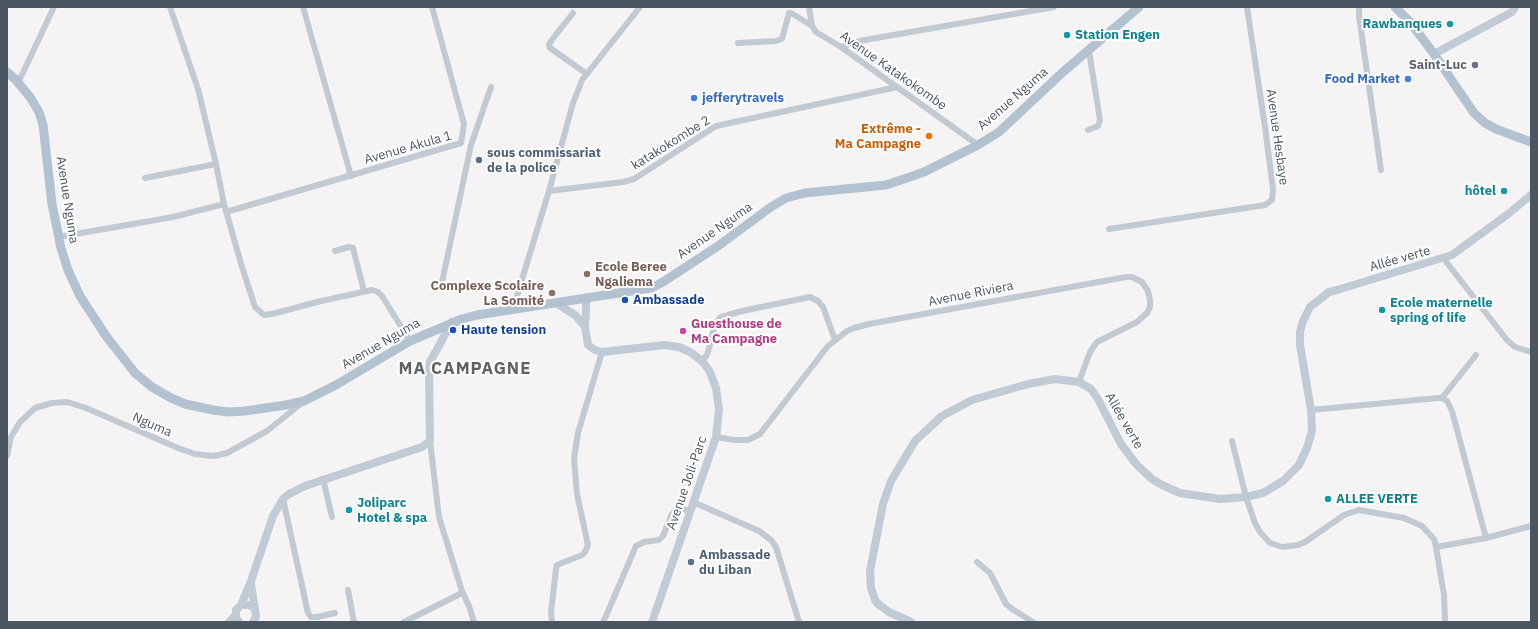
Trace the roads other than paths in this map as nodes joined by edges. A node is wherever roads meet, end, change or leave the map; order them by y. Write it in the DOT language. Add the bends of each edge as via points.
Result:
graph roads {
  1 [pos="170,7"];
  2 [pos="303,7"];
  3 [pos="432,7"];
  4 [pos="640,7"];
  5 [pos="809,7"];
  6 [pos="1054,7"];
  7 [pos="1139,7"];
  8 [pos="1247,7"];
  9 [pos="1359,7"];
  10 [pos="1395,7"];
  11 [pos="1515,7"];
  12 [pos="51,8"];
  13 [pos="573,13"];
  14 [pos="812,26"];
  15 [pos="738,43"];
  16 [pos="842,47"];
  17 [pos="1089,51"];
  18 [pos="1434,54"];
  19 [pos="7,72"];
  20 [pos="587,74"];
  21 [pos="18,83"];
  22 [pos="491,87"];
  23 [pos="897,88"];
  24 [pos="1088,130"];
  25 [pos="1531,142"];
  26 [pos="461,144"];
  27 [pos="471,145"];
  28 [pos="978,145"];
  29 [pos="216,164"];
  30 [pos="1381,170"];
  31 [pos="351,176"];
  32 [pos="145,178"];
  33 [pos="549,191"];
  34 [pos="1531,195"];
  35 [pos="224,204"];
  36 [pos="226,212"];
  37 [pos="1109,229"];
  38 [pos="58,238"];
  39 [pos="335,251"];
  40 [pos="1444,259"];
  41 [pos="441,287"];
  42 [pos="364,291"];
  43 [pos="586,298"];
  44 [pos="556,303"];
  45 [pos="513,309"];
  46 [pos="452,322"];
  47 [pos="585,327"];
  48 [pos="410,340"];
  49 [pos="835,340"];
  50 [pos="602,352"];
  51 [pos="1531,352"];
  52 [pos="1476,355"];
  53 [pos="702,361"];
  54 [pos="1079,382"];
  55 [pos="1442,398"];
  56 [pos="304,401"];
  57 [pos="1311,410"];
  58 [pos="716,437"];
  59 [pos="1232,441"];
  60 [pos="430,442"];
  61 [pos="7,456"];
  62 [pos="323,479"];
  63 [pos="1246,497"];
  64 [pos="283,500"];
  65 [pos="693,502"];
  66 [pos="689,511"];
  67 [pos="332,517"];
  68 [pos="1531,526"];
  69 [pos="1486,538"];
  70 [pos="1436,547"];
  71 [pos="977,562"];
  72 [pos="251,581"];
  73 [pos="461,588"];
  74 [pos="348,590"];
  75 [pos="241,605"];
  76 [pos="236,613"];
  77 [pos="335,613"];
  78 [pos="255,617"];
  79 [pos="228,622"];
  80 [pos="239,622"];
  81 [pos="354,622"];
  82 [pos="404,622"];
  83 [pos="474,622"];
  84 [pos="552,622"];
  85 [pos="603,622"];
  86 [pos="652,622"];
  87 [pos="800,622"];
  88 [pos="911,622"];
  89 [pos="1033,622"];
  90 [pos="1445,622"];
  1 -- 29 [label="street" via="198,89"];
  2 -- 31 [label="street"];
  3 -- 26 [label="street, Avenue Akula 1" via="464,124"];
  4 -- 20 [label="street"];
  5 -- 14 [label="street"];
  6 -- 16 [label="street" via="859,41"];
  7 -- 17 [label="main road, Avenue Nguma"];
  8 -- 37 [label="street, Avenue Hesbaye" via="1265,127 1273,189 1272,200 1265,205"];
  9 -- 30 [label="street"];
  10 -- 18 [label="main road"];
  11 -- 18 [label="street" via="1512,12"];
  12 -- 21 [label="street"];
  13 -- 20 [label="street" via="549,44 550,48"];
  14 -- 15 [label="street, Avenue Katakokombe" via="789,13 782,39"];
  14 -- 16 [label="street, Avenue Katakokombe" via="816,32"];
  16 -- 23 [label="street, Avenue Katakokombe"];
  17 -- 24 [label="street" via="1100,120 1098,126"];
  17 -- 28 [label="main road, Avenue Nguma" via="1063,72 1007,126"];
  18 -- 25 [label="main road" via="1478,118 1496,129"];
  19 -- 21 [label="main road, Avenue Nguma"];
  20 -- 33 [label="street" via="573,103"];
  21 -- 38 [label="main road, Avenue Nguma" via="39,112 43,125"];
  22 -- 27 [label="street"];
  23 -- 28 [label="street, Avenue Katakokombe"];
  23 -- 33 [label="street, katakokombe 2" via="716,126 634,179"];
  26 -- 27 [label="street"];
  26 -- 31 [label="street, Avenue Akula 1"];
  27 -- 41 [label="street"];
  28 -- 43 [label="main road, Avenue Nguma" via="924,172 895,182 805,193 786,198 657,286"];
  29 -- 32 [label="street"];
  29 -- 35 [label="street"];
  31 -- 36 [label="street, Avenue Akula 1"];
  33 -- 45 [label="street"];
  34 -- 40 [label="street, Allée verte" via="1458,252"];
  35 -- 36 [label="street"];
  35 -- 38 [label="street" via="173,217"];
  36 -- 42 [label="street" via="256,307 264,315"];
  38 -- 56 [label="main road, Avenue Nguma" via="68,270 87,306 125,361 135,373 152,386 185,404 228,412 286,406"];
  39 -- 42 [label="street" via="353,248"];
  40 -- 51 [label="street" via="1507,340"];
  40 -- 57 [label="street, Allée verte" via="1329,292 1310,307 1300,332 1300,345"];
  42 -- 48 [label="street" via="372,290 382,296"];
  43 -- 44 [label="main road, Avenue Nguma"];
  43 -- 47 [label="street"];
  44 -- 45 [label="main road, Avenue Nguma"];
  44 -- 47 [label="street" via="571,312"];
  45 -- 46 [label="main road, Avenue Nguma"];
  46 -- 48 [label="main road, Avenue Nguma"];
  46 -- 60 [label="street" via="430,362"];
  47 -- 50 [label="street" via="588,345"];
  48 -- 56 [label="main road, Avenue Nguma" via="336,385"];
  49 -- 53 [label="street" via="823,307 810,297 721,317 715,324 707,354"];
  49 -- 54 [label="street, Avenue Riviera" via="854,328 870,324 1126,277 1142,282 1150,300 1147,313 1137,322 1097,342 1090,352"];
  49 -- 58 [label="street, Avenue Riviera" via="760,434 748,440"];
  50 -- 53 [label="street, Avenue Joli-Parc" via="664,345 684,349"];
  50 -- 84 [label="street" via="578,433 574,458 577,494 588,544 582,555 557,565"];
  52 -- 55 [label="street"];
  53 -- 58 [label="street, Avenue Joli-Parc" via="714,380 718,398"];
  54 -- 63 [label="street, Allée verte" via="1091,390 1098,399 1121,444 1136,464 1152,479 1171,490 1191,496 1220,499"];
  54 -- 88 [label="street" via="1050,380 972,400 936,421 911,447 891,481 884,500 870,578 872,594 878,604"];
  55 -- 57 [label="street"];
  55 -- 69 [label="street" via="1447,401 1452,411"];
  56 -- 61 [label="street, Nguma" via="267,431 227,453 214,456 195,454 178,448 86,408 67,402 52,403 35,408 20,422 11,437"];
  57 -- 63 [label="street, Allée verte" via="1312,431 1299,465 1276,486 1263,493"];
  58 -- 65 [label="street, Avenue Joli-Parc"];
  59 -- 63 [label="street"];
  60 -- 62 [label="street" via="422,447"];
  60 -- 73 [label="street" via="439,517"];
  62 -- 64 [label="street" via="297,490"];
  62 -- 67 [label="street"];
  63 -- 70 [label="street" via="1260,532 1276,546 1292,547 1305,542 1344,515 1359,510 1414,521 1429,533"];
  64 -- 72 [label="street" via="273,516"];
  64 -- 77 [label="street" via="308,614 317,617"];
  65 -- 66 [label="street, Avenue Joli-Parc"];
  65 -- 87 [label="street" via="759,531 771,540 776,547"];
  66 -- 85 [label="street" via="678,509 672,514 659,540 636,546"];
  66 -- 86 [label="street, Avenue Joli-Parc"];
  68 -- 69 [label="street"];
  69 -- 70 [label="street"];
  70 -- 90 [label="street" via="1444,595"];
  71 -- 89 [label="street" via="990,573 1006,604"];
  72 -- 75 [label="street"];
  72 -- 78 [label="street"];
  73 -- 82 [label="street" via="458,595"];
  73 -- 83 [label="street"];
  74 -- 81 [label="street"];
  75 -- 76 [label="street"];
  75 -- 78 [label="street" via="250,605"];
  76 -- 79 [label="street"];
  76 -- 80 [label="street"];
}
